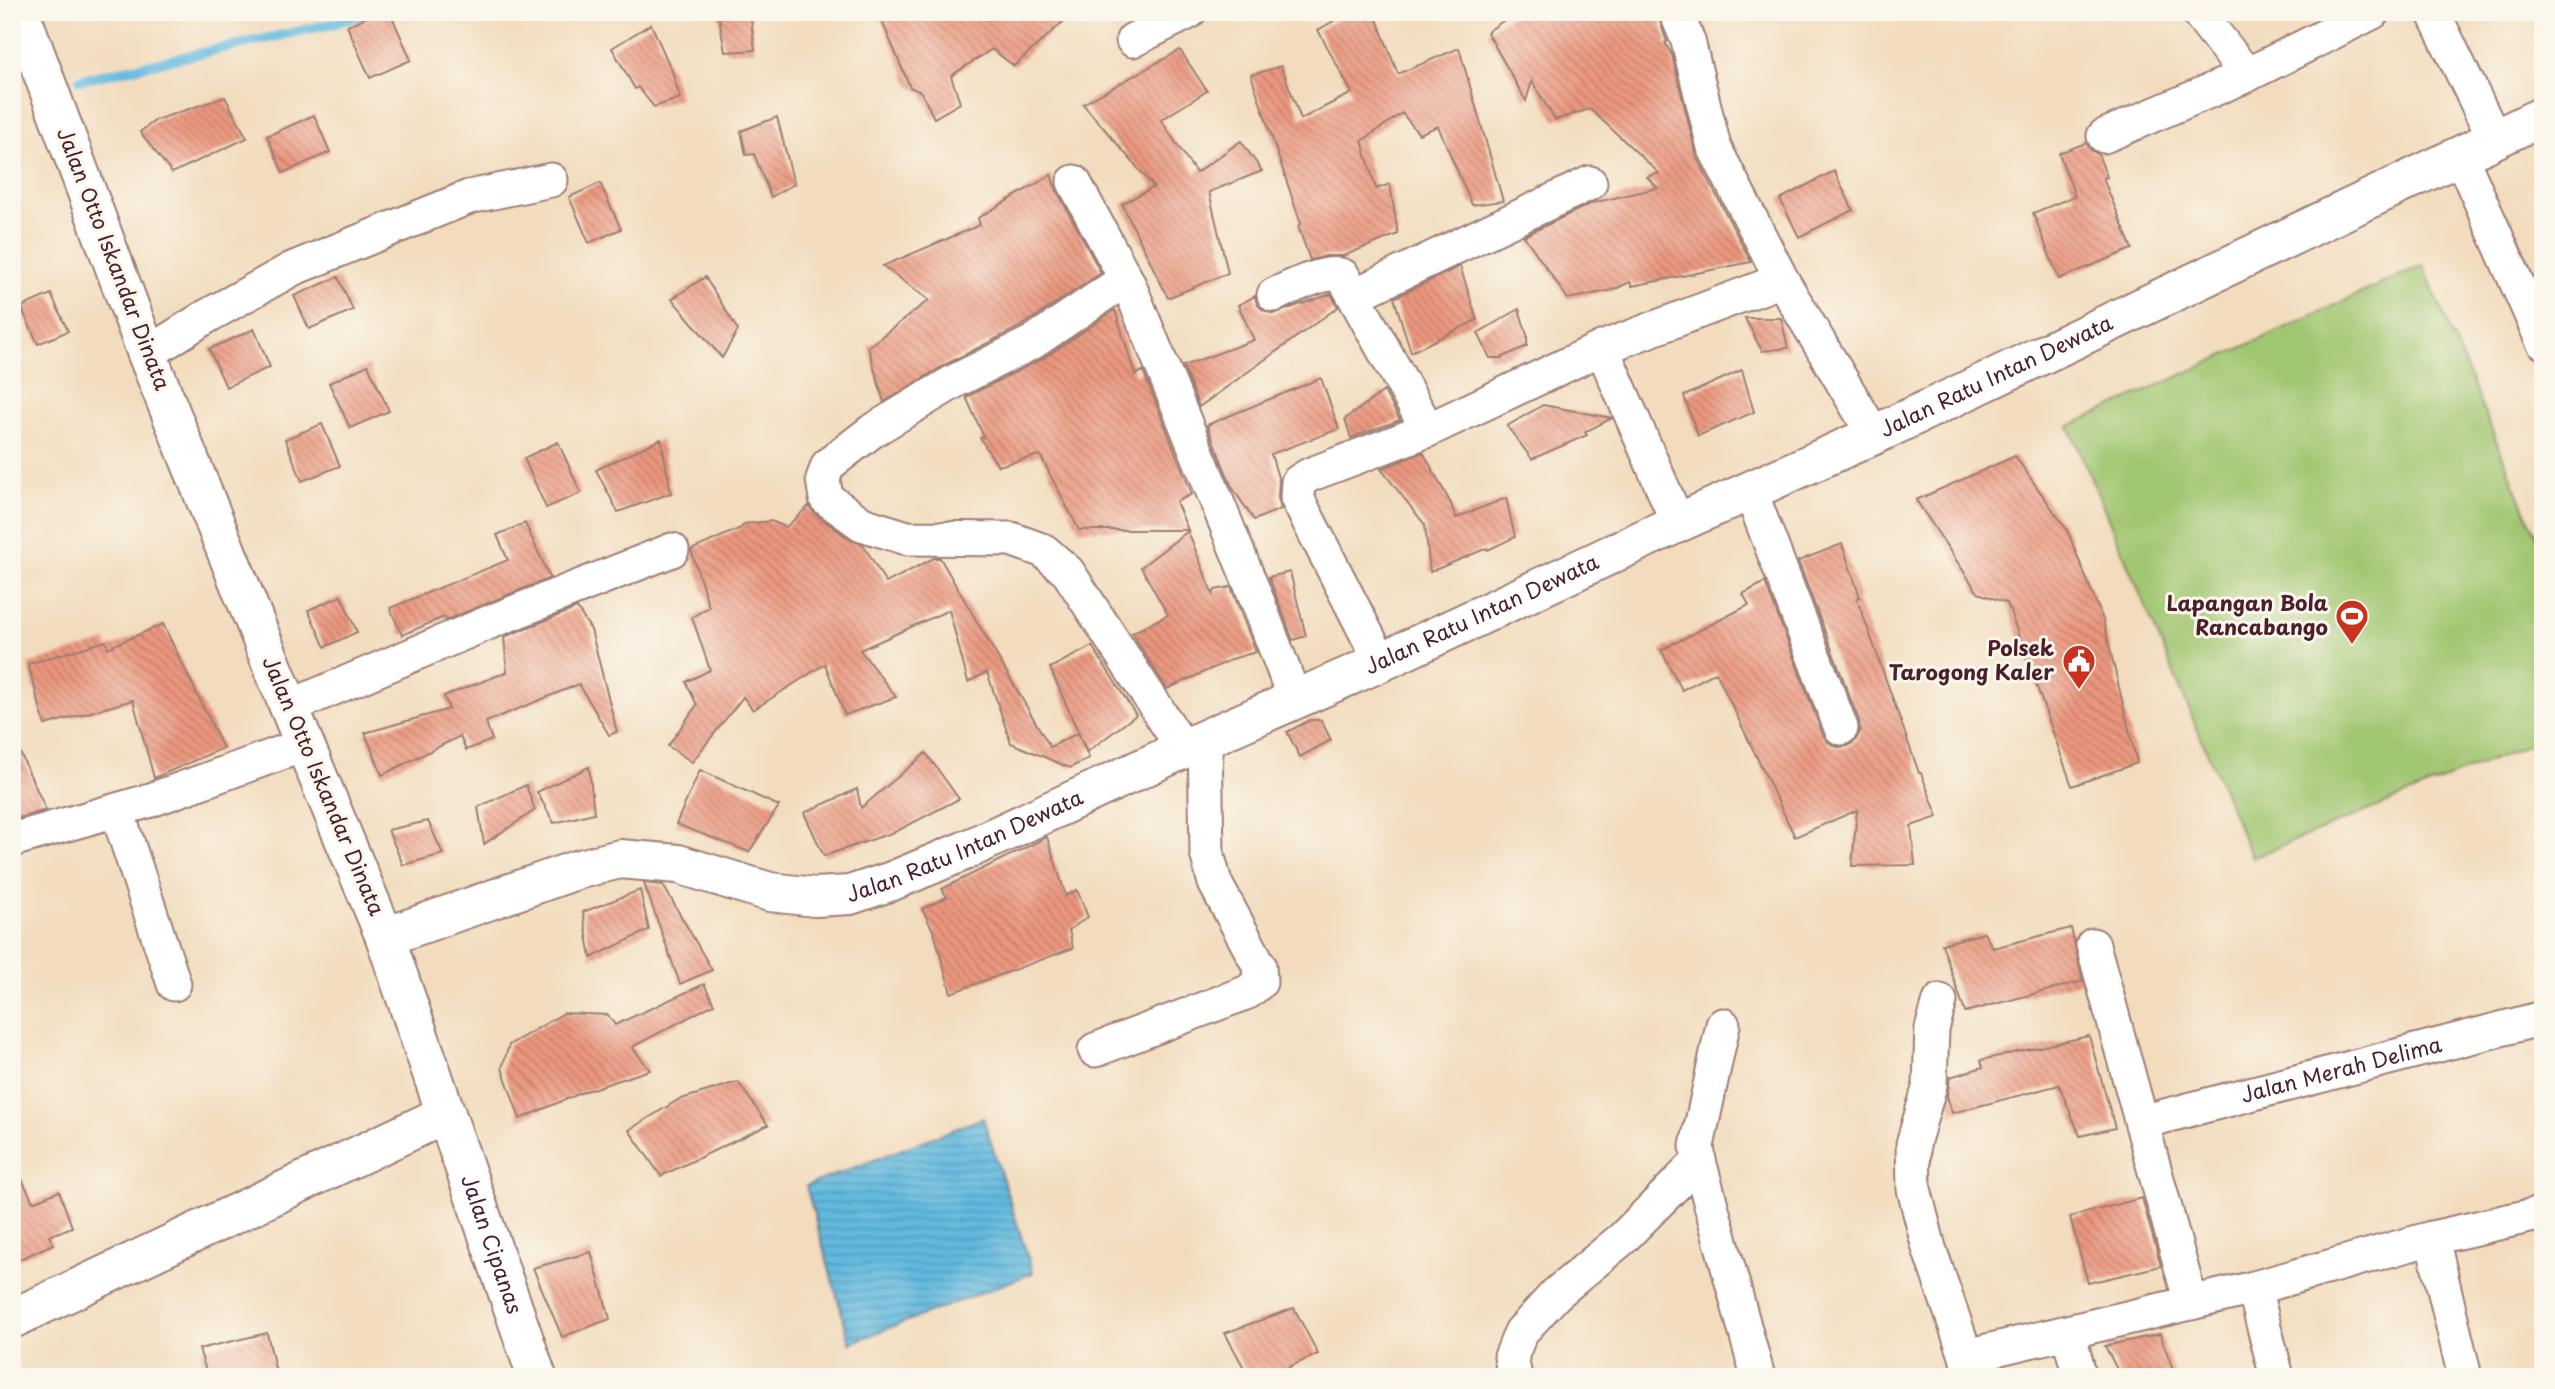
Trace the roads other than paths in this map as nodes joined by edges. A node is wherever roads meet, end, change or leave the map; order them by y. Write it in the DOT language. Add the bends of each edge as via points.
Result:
graph roads {
  1 [pos="20,12"];
  2 [pos="1189,12"];
  3 [pos="1676,12"];
  4 [pos="2197,12"];
  5 [pos="2373,12"];
  6 [pos="2433,12"];
  7 [pos="1133,40"];
  8 [pos="2247,75"];
  9 [pos="2543,116"];
  10 [pos="2104,136"];
  11 [pos="2494,138"];
  12 [pos="2460,155"];
  13 [pos="551,180"];
  14 [pos="1074,182"];
  15 [pos="1590,183"];
  16 [pos="1126,279"];
  17 [pos="1782,280"];
  18 [pos="1355,295"];
  19 [pos="1273,296"];
  20 [pos="2543,342"];
  21 [pos="1602,348"];
  22 [pos="147,355"];
  23 [pos="1428,430"];
  24 [pos="1874,435"];
  25 [pos="1750,490"];
  26 [pos="1678,523"];
  27 [pos="672,550"];
  28 [pos="1381,662"];
  29 [pos="1295,700"];
  30 [pos="289,707"];
  31 [pos="1841,728"];
  32 [pos="306,744"];
  33 [pos="1194,744"];
  34 [pos="117,811"];
  35 [pos="12,840"];
  36 [pos="385,937"];
  37 [pos="2093,945"];
  38 [pos="174,984"];
  39 [pos="1940,1001"];
  40 [pos="2543,1018"];
  41 [pos="1724,1025"];
  42 [pos="1095,1050"];
  43 [pos="446,1114"];
  44 [pos="2142,1122"];
  45 [pos="1699,1161"];
  46 [pos="2543,1213"];
  47 [pos="2432,1238"];
  48 [pos="2254,1288"];
  49 [pos="2191,1303"];
  50 [pos="12,1319"];
  51 [pos="2068,1332"];
  52 [pos="1968,1366"];
  53 [pos="537,1377"];
  54 [pos="1515,1377"];
  55 [pos="1758,1377"];
  56 [pos="2080,1377"];
  57 [pos="2277,1377"];
  58 [pos="2465,1377"];
  1 -- 22 [label="street, Jalan Otto Iskandar Dinata"];
  2 -- 7 [label="street"];
  3 -- 17 [label="street" via="1688,41 1714,147"];
  4 -- 8 [label="street"];
  5 -- 8 [label="street"];
  6 -- 11 [label="street"];
  8 -- 10 [label="street"];
  9 -- 11 [label="street, Jalan Ratu Intan Dewata"];
  11 -- 12 [label="street, Jalan Ratu Intan Dewata"];
  12 -- 20 [label="street"];
  12 -- 24 [label="street, Jalan Ratu Intan Dewata"];
  13 -- 22 [label="street" via="469,197 292,269"];
  14 -- 16 [label="street"];
  15 -- 18 [label="street"];
  16 -- 29 [label="street"];
  16 -- 33 [label="street" via="1033,342 872,431 828,465 823,487 826,498 862,524 907,538 1011,539 1044,551 1068,572"];
  17 -- 21 [label="street"];
  17 -- 24 [label="street"];
  18 -- 19 [label="street" via="1343,276 1331,273"];
  18 -- 23 [label="street"];
  21 -- 23 [label="street"];
  21 -- 26 [label="street"];
  22 -- 30 [label="street, Jalan Otto Iskandar Dinata"];
  23 -- 28 [label="street" via="1309,475 1298,482 1296,490"];
  24 -- 25 [label="street, Jalan Ratu Intan Dewata"];
  25 -- 26 [label="street, Jalan Ratu Intan Dewata"];
  25 -- 31 [label="street"];
  26 -- 28 [label="street, Jalan Ratu Intan Dewata"];
  27 -- 30 [label="street"];
  28 -- 29 [label="street, Jalan Ratu Intan Dewata"];
  29 -- 33 [label="street, Jalan Ratu Intan Dewata"];
  30 -- 32 [label="street, Jalan Otto Iskandar Dinata"];
  32 -- 34 [label="street"];
  32 -- 36 [label="street, Jalan Otto Iskandar Dinata"];
  33 -- 36 [label="street, Jalan Ratu Intan Dewata" via="964,851 850,895 770,892 678,864 620,859"];
  33 -- 42 [label="street" via="1215,883 1259,965 1260,982 1248,992"];
  34 -- 35 [label="street"];
  34 -- 38 [label="street"];
  36 -- 43 [label="street, Jalan Otto Iskandar Dinata"];
  37 -- 44 [label="street"];
  39 -- 52 [label="street" via="1932,1029 1930,1085 1913,1144 1914,1189"];
  40 -- 44 [label="street, Jalan Merah Delima"];
  41 -- 45 [label="street" via="1697,1146"];
  43 -- 50 [label="street"];
  43 -- 53 [label="street, Jalan Cipanas"];
  44 -- 49 [label="street"];
  45 -- 54 [label="street" via="1521,1332 1511,1357"];
  45 -- 55 [label="street"];
  46 -- 47 [label="street"];
  47 -- 48 [label="street"];
  47 -- 58 [label="street"];
  48 -- 49 [label="street"];
  48 -- 57 [label="street"];
  49 -- 51 [label="street"];
  51 -- 52 [label="street"];
  51 -- 56 [label="street"];
}
